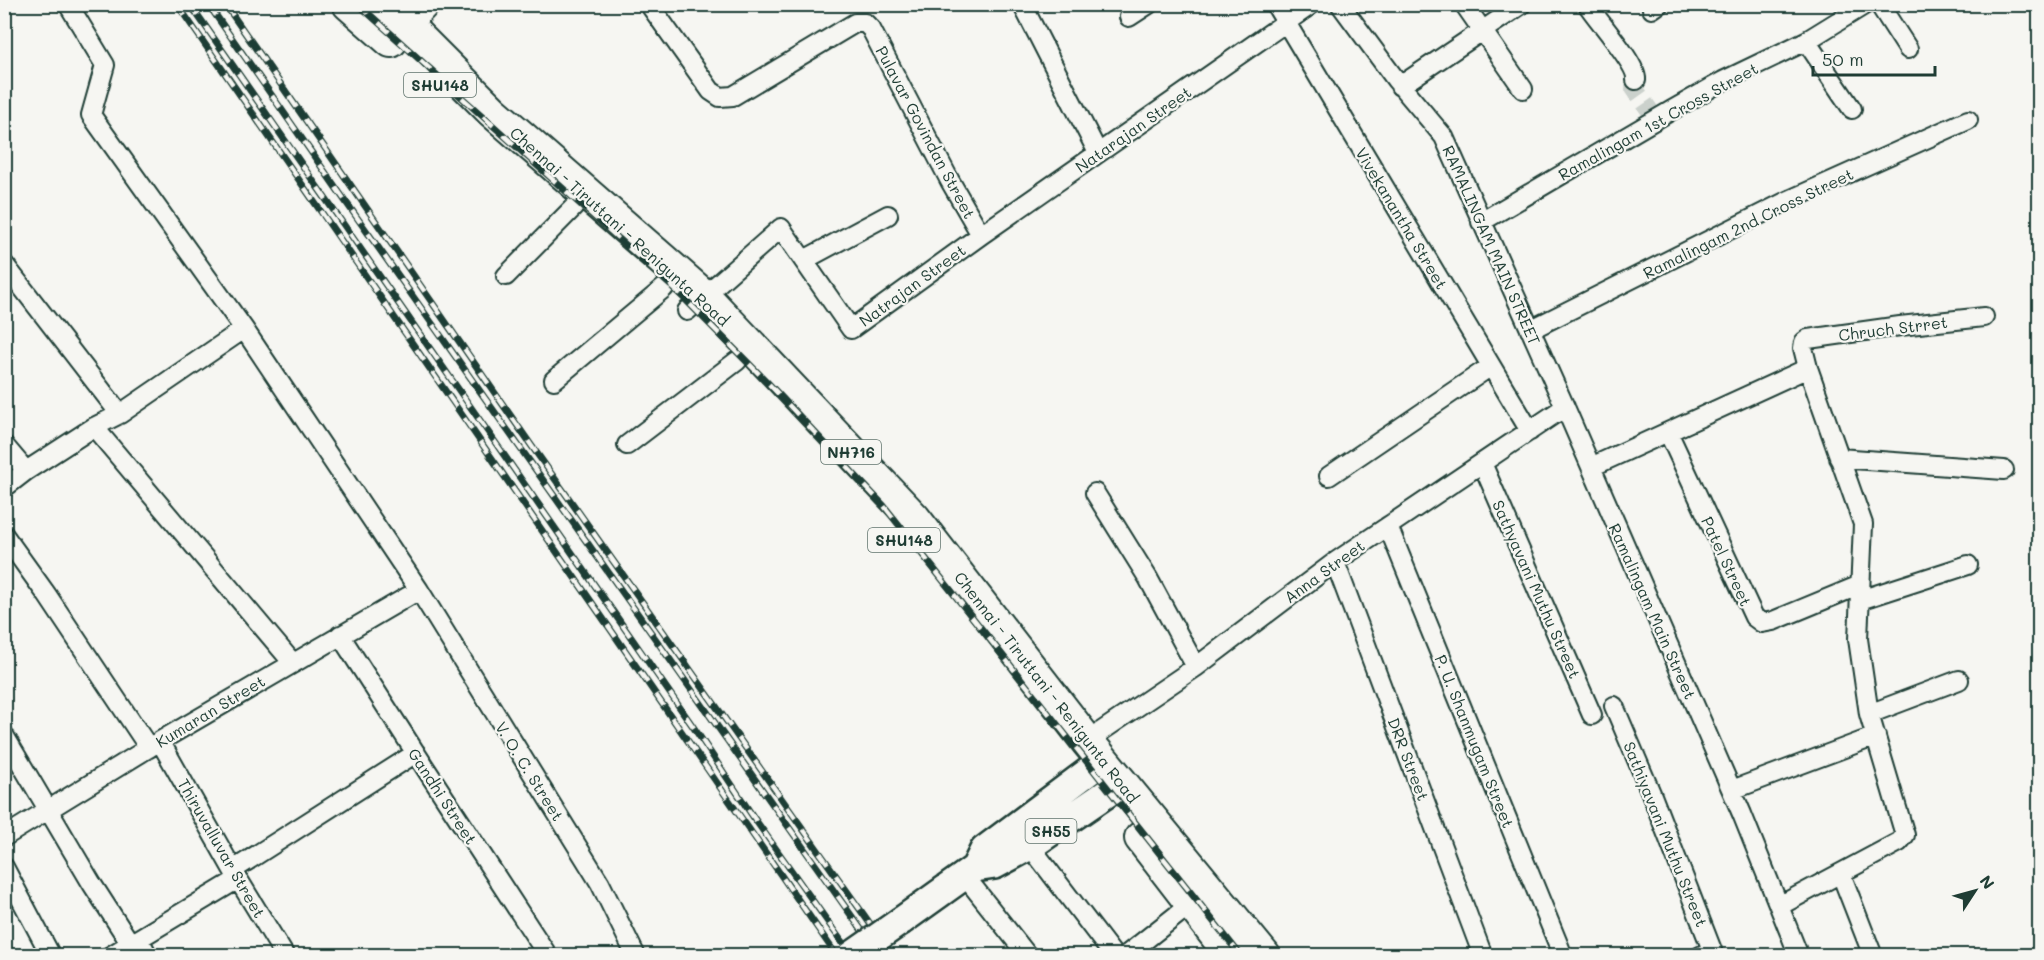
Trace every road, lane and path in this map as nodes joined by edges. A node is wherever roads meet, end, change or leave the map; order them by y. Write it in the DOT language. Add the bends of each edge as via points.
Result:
graph roads {
  1 [pos="68,4"];
  2 [pos="349,4"];
  3 [pos="378,4"];
  4 [pos="432,4"];
  5 [pos="649,4"];
  6 [pos="1022,4"];
  7 [pos="1149,4"];
  8 [pos="1275,4"];
  9 [pos="1312,4"];
  10 [pos="1340,4"];
  11 [pos="1464,4"];
  12 [pos="1522,4"];
  13 [pos="1587,4"];
  14 [pos="1866,4"];
  15 [pos="1879,4"];
  16 [pos="1129,17"];
  17 [pos="1285,22"];
  18 [pos="409,28"];
  19 [pos="1482,32"];
  20 [pos="1806,40"];
  21 [pos="1908,49"];
  22 [pos="1636,80"];
  23 [pos="1400,86"];
  24 [pos="1524,89"];
  25 [pos="1852,109"];
  26 [pos="1968,120"];
  27 [pos="1098,153"];
  28 [pos="574,207"];
  29 [pos="888,214"];
  30 [pos="1482,222"];
  31 [pos="981,235"];
  32 [pos="804,260"];
  33 [pos="4,264"];
  34 [pos="506,276"];
  35 [pos="664,288"];
  36 [pos="696,304"];
  37 [pos="1984,317"];
  38 [pos="244,329"];
  39 [pos="1530,330"];
  40 [pos="737,361"];
  41 [pos="1491,366"];
  42 [pos="1808,368"];
  43 [pos="554,380"];
  44 [pos="1565,407"];
  45 [pos="120,414"];
  46 [pos="94,426"];
  47 [pos="1530,431"];
  48 [pos="1668,432"];
  49 [pos="4,445"];
  50 [pos="627,445"];
  51 [pos="1839,458"];
  52 [pos="1482,463"];
  53 [pos="1591,467"];
  54 [pos="2004,470"];
  55 [pos="26,471"];
  56 [pos="1329,476"];
  57 [pos="4,488"];
  58 [pos="1095,493"];
  59 [pos="1388,526"];
  60 [pos="4,535"];
  61 [pos="1335,562"];
  62 [pos="1968,565"];
  63 [pos="419,590"];
  64 [pos="1860,592"];
  65 [pos="340,635"];
  66 [pos="292,662"];
  67 [pos="1196,667"];
  68 [pos="1959,680"];
  69 [pos="1614,706"];
  70 [pos="1869,714"];
  71 [pos="1592,715"];
  72 [pos="4,735"];
  73 [pos="1876,736"];
  74 [pos="154,744"];
  75 [pos="416,753"];
  76 [pos="1101,770"];
  77 [pos="1732,790"];
  78 [pos="48,810"];
  79 [pos="4,837"];
  80 [pos="1030,846"];
  81 [pos="4,867"];
  82 [pos="969,871"];
  83 [pos="1841,873"];
  84 [pos="236,874"];
  85 [pos="1779,906"];
  86 [pos="1210,913"];
  87 [pos="135,941"];
  88 [pos="548,955"];
  89 [pos="1871,955"];
  90 [pos="51,956"];
  91 [pos="110,956"];
  92 [pos="148,956"];
  93 [pos="285,956"];
  94 [pos="636,956"];
  95 [pos="851,956"];
  96 [pos="1028,956"];
  97 [pos="1114,956"];
  98 [pos="1125,956"];
  99 [pos="1232,956"];
  100 [pos="1264,956"];
  101 [pos="1483,956"];
  102 [pos="1563,956"];
  103 [pos="1700,956"];
  104 [pos="1799,956"];
  1 -- 38 [label="street, V. O. C. Street" via="105,65 91,115"];
  2 -- 28 [label="highway, Chennai - Tiruttani - Renigunta Road / SHU148"];
  3 -- 18 [label="highway, Chennai - Tiruttani - Renigunta Road / NH716"];
  4 -- 18 [label="street"];
  5 -- 31 [label="street, Pulavar Govindan Street" via="711,91 720,97 733,96 855,23 865,22"];
  6 -- 27 [label="street"];
  7 -- 16 [label="street"];
  8 -- 17 [label="street, Vivekanantha Street"];
  9 -- 17 [label="street"];
  10 -- 23 [label="street, RAMALINGAM MAIN STREET"];
  11 -- 19 [label="street"];
  12 -- 19 [label="street"];
  13 -- 22 [label="street" via="1635,70"];
  14 -- 20 [label="street, Ramalingam 1st Cross Street"];
  15 -- 21 [label="street"];
  17 -- 27 [label="street, Natarajan Street"];
  17 -- 41 [label="street, Vivekanantha Street"];
  18 -- 36 [label="highway, Chennai - Tiruttani - Renigunta Road / NH716"];
  19 -- 23 [label="street"];
  19 -- 24 [label="street"];
  20 -- 25 [label="street"];
  20 -- 30 [label="street, Ramalingam 1st Cross Street" via="1653,115"];
  23 -- 30 [label="street, RAMALINGAM MAIN STREET" via="1444,137"];
  26 -- 39 [label="street, Ramalingam 2nd Cross Street" via="1787,201"];
  27 -- 31 [label="street, Natarajan Street"];
  28 -- 34 [label="street"];
  28 -- 35 [label="highway, Chennai - Tiruttani - Renigunta Road / SHU148"];
  29 -- 32 [label="street"];
  30 -- 39 [label="street, RAMALINGAM MAIN STREET"];
  31 -- 32 [label="street, Natrajan Street" via="851,329"];
  32 -- 36 [label="street, Natrajan Street" via="781,228"];
  33 -- 45 [label="street"];
  35 -- 36 [label="highway, Chennai - Tiruttani - Renigunta Road / SHU148"];
  35 -- 43 [label="street"];
  36 -- 40 [label="highway, Chennai - Tiruttani - Renigunta Road / SHU148"];
  36 -- 76 [label="highway, Chennai - Tiruttani - Renigunta Road / NH716" via="914,518"];
  37 -- 42 [label="street, Chruch Strret" via="1808,339 1803,348"];
  38 -- 45 [label="street"];
  38 -- 63 [label="street, V. O. C. Street"];
  39 -- 44 [label="street, RAMALINGAM MAIN STREET"];
  40 -- 50 [label="street"];
  40 -- 76 [label="highway, Chennai - Tiruttani - Renigunta Road / SHU148" via="878,507 1019,688"];
  41 -- 47 [label="street, Vivekanantha Street"];
  41 -- 56 [label="street"];
  42 -- 48 [label="street"];
  42 -- 51 [label="street"];
  44 -- 47 [label="street, Anna Street"];
  44 -- 53 [label="street, Ramalingam Main Street"];
  45 -- 46 [label="street"];
  46 -- 55 [label="street"];
  46 -- 66 [label="street"];
  47 -- 52 [label="street, Anna Street"];
  48 -- 53 [label="street"];
  48 -- 64 [label="street, Patel Street" via="1754,617 1762,623 1773,621"];
  49 -- 55 [label="street"];
  51 -- 54 [label="street"];
  51 -- 64 [label="street" via="1863,524"];
  52 -- 59 [label="street, Anna Street"];
  52 -- 71 [label="street, Sathyavani Muthu Street"];
  53 -- 77 [label="street, Ramalingam Main Street"];
  55 -- 57 [label="street"];
  58 -- 67 [label="street" via="1148,578"];
  59 -- 61 [label="street, Anna Street"];
  59 -- 102 [label="street, P. U. Shanmugam Street"];
  60 -- 74 [label="street, Thiruvalluvar Street"];
  61 -- 67 [label="street, Anna Street"];
  61 -- 101 [label="street, DRR Street"];
  62 -- 64 [label="street"];
  63 -- 65 [label="street, Kumaran Street"];
  63 -- 94 [label="street, V. O. C. Street" via="600,883"];
  64 -- 70 [label="street" via="1858,639"];
  65 -- 66 [label="street, Kumaran Street"];
  65 -- 75 [label="street, Gandhi Street"];
  66 -- 74 [label="street, Kumaran Street"];
  67 -- 76 [label="street, Anna Street"];
  68 -- 70 [label="street"];
  69 -- 103 [label="street, Sathiyavani Muthu Street" via="1712,950"];
  70 -- 73 [label="street"];
  72 -- 78 [label="street"];
  73 -- 77 [label="street"];
  73 -- 83 [label="street" via="1905,835"];
  74 -- 78 [label="street, Kumaran Street"];
  74 -- 84 [label="street, Thiruvalluvar Street"];
  75 -- 84 [label="street"];
  75 -- 88 [label="street, Gandhi Street"];
  76 -- 80 [label="main road, SH55"];
  76 -- 82 [label="main road, SH55" via="984,850"];
  76 -- 86 [label="highway, Chennai - Tiruttani - Renigunta Road / NH716"];
  77 -- 85 [label="street, Ramalingam Main Street"];
  78 -- 79 [label="street, Kumaran Street"];
  78 -- 87 [label="street" via="92,884"];
  80 -- 82 [label="main road, SH55" via="995,865"];
  80 -- 97 [label="street"];
  81 -- 90 [label="street"];
  82 -- 95 [label="main road, bridge"];
  82 -- 96 [label="street"];
  83 -- 85 [label="street"];
  83 -- 89 [label="street"];
  84 -- 87 [label="street"];
  84 -- 93 [label="street, Thiruvalluvar Street"];
  85 -- 104 [label="street"];
  86 -- 98 [label="street"];
  86 -- 99 [label="highway, Chennai - Tiruttani - Renigunta Road"];
  86 -- 100 [label="highway, Chennai - Tiruttani - Renigunta Road / NH716"];
  87 -- 91 [label="street"];
  87 -- 92 [label="street"];
}
